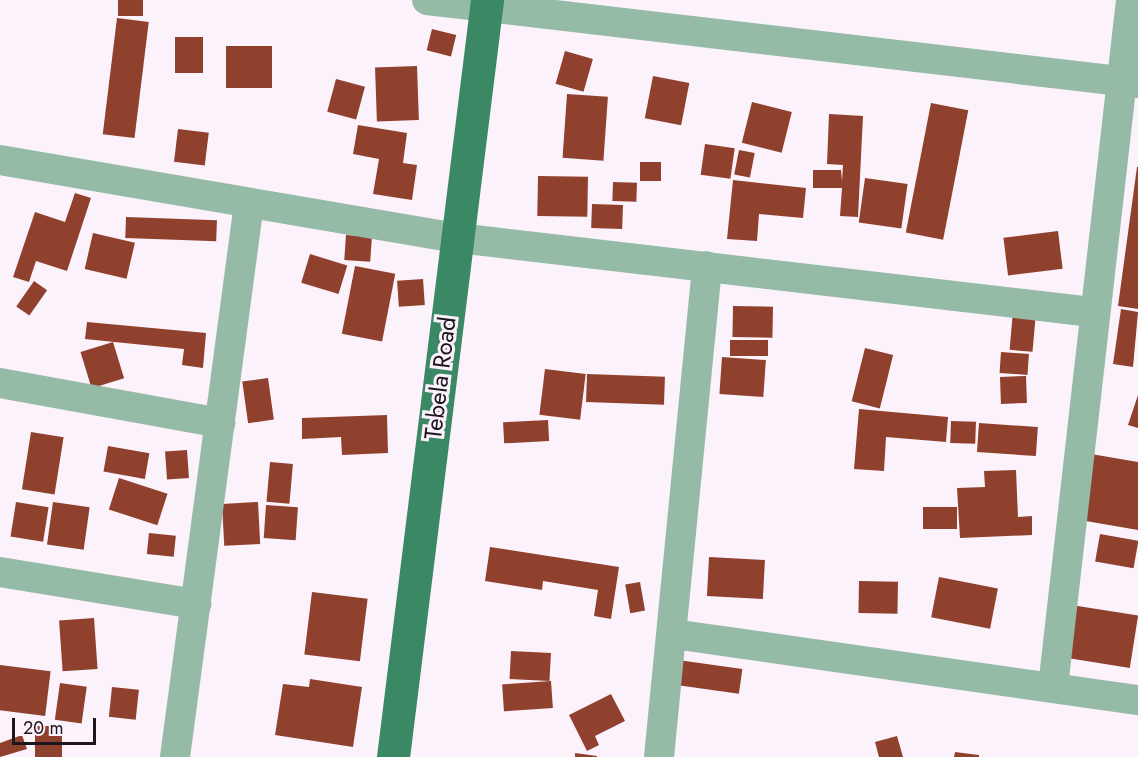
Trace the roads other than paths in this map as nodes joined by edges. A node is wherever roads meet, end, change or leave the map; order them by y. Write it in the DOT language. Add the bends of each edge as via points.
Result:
graph roads {
  1 [pos="427,0"];
  2 [pos="1131,0"];
  3 [pos="487,5"];
  4 [pos="1131,82"];
  5 [pos="0,160"];
  6 [pos="249,203"];
  7 [pos="458,237"];
  8 [pos="707,266"];
  9 [pos="1092,312"];
  10 [pos="0,383"];
  11 [pos="220,423"];
  12 [pos="0,572"];
  13 [pos="196,604"];
  14 [pos="674,634"];
  15 [pos="1053,687"];
  16 [pos="1138,700"];
  17 [pos="175,757"];
  18 [pos="393,757"];
  19 [pos="659,757"];
  1 -- 3 [label="street"];
  2 -- 4 [label="street"];
  3 -- 4 [label="street"];
  3 -- 7 [label="main road, Tebela Road"];
  4 -- 9 [label="street"];
  5 -- 6 [label="street"];
  6 -- 7 [label="street"];
  6 -- 11 [label="street"];
  7 -- 8 [label="street"];
  7 -- 18 [label="main road, Tebela Road"];
  8 -- 9 [label="street"];
  8 -- 14 [label="street"];
  9 -- 15 [label="street"];
  10 -- 11 [label="street"];
  11 -- 13 [label="street"];
  12 -- 13 [label="street"];
  13 -- 17 [label="street"];
  14 -- 15 [label="street"];
  14 -- 19 [label="street"];
  15 -- 16 [label="street"];
}
